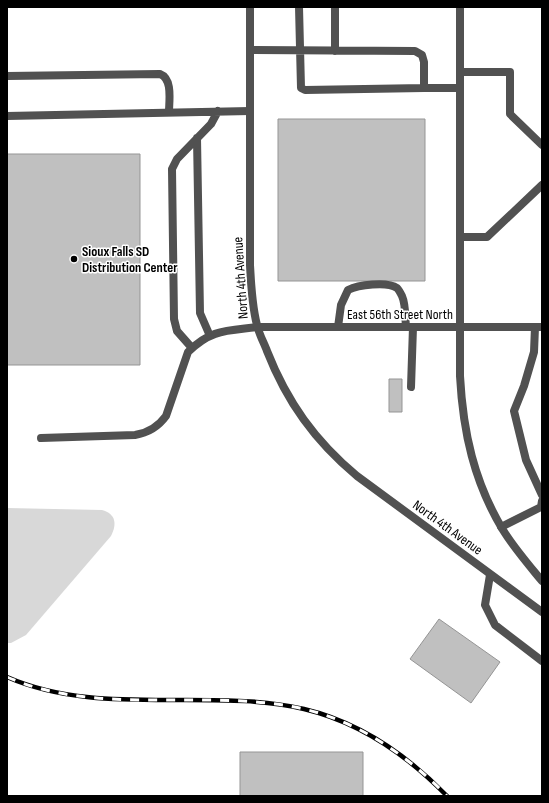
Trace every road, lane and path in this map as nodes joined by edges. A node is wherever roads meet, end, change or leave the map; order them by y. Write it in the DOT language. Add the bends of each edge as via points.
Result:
graph roads {
  1 [pos="250,7"];
  2 [pos="299,7"];
  3 [pos="335,7"];
  4 [pos="460,7"];
  5 [pos="250,50"];
  6 [pos="300,50"];
  7 [pos="335,51"];
  8 [pos="460,72"];
  9 [pos="7,76"];
  10 [pos="424,88"];
  11 [pos="460,88"];
  12 [pos="218,111"];
  13 [pos="250,111"];
  14 [pos="169,112"];
  15 [pos="7,116"];
  16 [pos="197,138"];
  17 [pos="542,145"];
  18 [pos="542,186"];
  19 [pos="460,237"];
  20 [pos="258,327"];
  21 [pos="338,327"];
  22 [pos="409,327"];
  23 [pos="460,327"];
  24 [pos="539,327"];
  25 [pos="210,336"];
  26 [pos="192,348"];
  27 [pos="411,386"];
  28 [pos="41,438"];
  29 [pos="542,496"];
  30 [pos="542,501"];
  31 [pos="501,527"];
  32 [pos="490,575"];
  33 [pos="542,581"];
  34 [pos="542,612"];
  35 [pos="542,661"];
  1 -- 5 [label="street, North 4th Avenue"];
  2 -- 6 [label="street"];
  3 -- 7 [label="street"];
  4 -- 8 [label="street"];
  5 -- 6 [label="street"];
  5 -- 13 [label="street, North 4th Avenue"];
  6 -- 7 [label="street"];
  6 -- 10 [label="street" via="300,88 305,90"];
  7 -- 10 [label="street" via="415,51 422,55 424,62"];
  8 -- 11 [label="street"];
  8 -- 17 [label="street" via="510,72 510,114"];
  9 -- 14 [label="street" via="160,74 169,82"];
  10 -- 11 [label="street"];
  11 -- 19 [label="street"];
  12 -- 13 [label="street"];
  12 -- 14 [label="street"];
  12 -- 16 [label="street" via="211,124"];
  13 -- 20 [label="street, North 4th Avenue" via="250,265 251,289"];
  14 -- 15 [label="street"];
  16 -- 25 [label="street" via="200,313"];
  16 -- 26 [label="street" via="177,159 172,172 174,322 177,331"];
  18 -- 19 [label="street" via="487,236"];
  19 -- 23 [label="street"];
  20 -- 21 [label="street, East 56th Street North"];
  20 -- 25 [label="street, East 56th Street North" via="220,332"];
  20 -- 32 [label="street, North 4th Avenue" via="289,399 336,459"];
  21 -- 22 [label="street, East 56th Street North"];
  21 -- 22 [label="street" via="341,305 348,290 356,286 379,285 391,286 402,294"];
  22 -- 23 [label="street, East 56th Street North"];
  22 -- 27 [label="street"];
  23 -- 24 [label="street, East 56th Street North"];
  23 -- 31 [label="street" via="461,404 465,431 480,482"];
  24 -- 29 [label="street" via="524,386 514,411 526,460"];
  25 -- 26 [label="street, East 56th Street North"];
  26 -- 28 [label="street" via="188,352 166,416 150,430 135,435"];
  30 -- 31 [label="street" via="541,507"];
  31 -- 33 [label="street"];
  32 -- 34 [label="street, North 4th Avenue"];
  32 -- 35 [label="street" via="485,605 495,625"];
}
